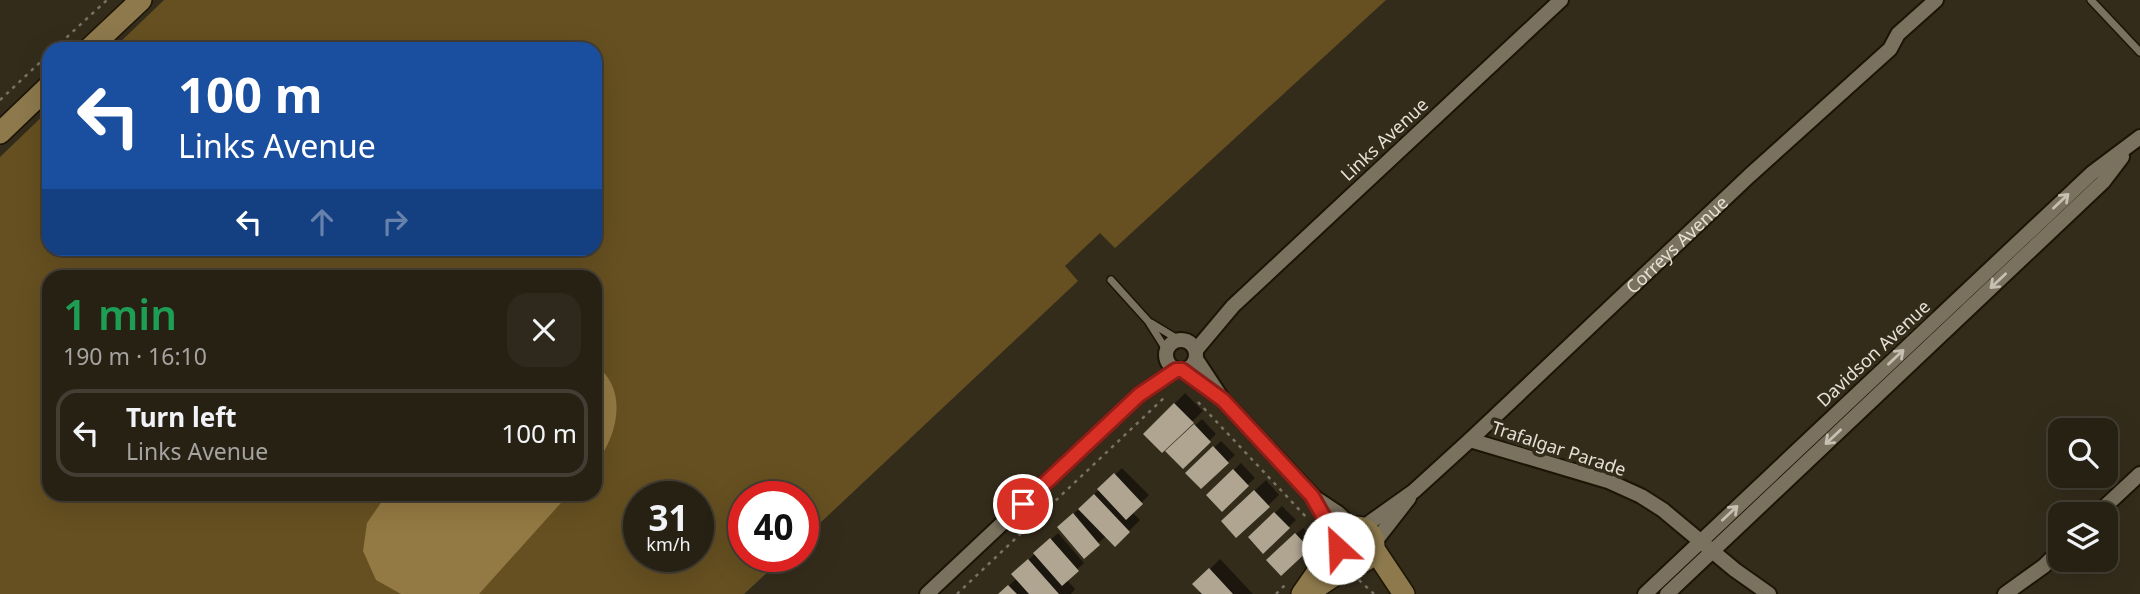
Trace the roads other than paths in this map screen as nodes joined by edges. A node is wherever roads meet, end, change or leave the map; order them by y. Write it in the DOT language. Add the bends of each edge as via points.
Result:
graph roads {
  1 [pos="141,0"];
  2 [pos="1561,0"];
  3 [pos="1936,0"];
  4 [pos="2091,0"];
  5 [pos="96,42"];
  6 [pos="2140,52"];
  7 [pos="42,93"];
  8 [pos="0,132"];
  9 [pos="2136,141"];
  10 [pos="1111,280"];
  11 [pos="1148,321"];
  12 [pos="1190,348"];
  13 [pos="1173,362"];
  14 [pos="1223,400"];
  15 [pos="1470,440"];
  16 [pos="2140,474"];
  17 [pos="1312,496"];
  18 [pos="2110,502"];
  19 [pos="1701,541"];
  20 [pos="1356,545"];
  21 [pos="1713,551"];
  22 [pos="2048,562"];
  23 [pos="927,594"];
  24 [pos="1304,594"];
  25 [pos="1403,594"];
  26 [pos="1645,594"];
  27 [pos="1667,594"];
  28 [pos="1769,594"];
  29 [pos="2005,594"];
  1 -- 5 [label="street"];
  2 -- 12 [label="street, Links Avenue"];
  3 -- 15 [label="street, Correys Avenue" via="1898,34 1890,50 1749,176"];
  4 -- 6 [label="lane"];
  7 -- 8 [label="street"];
  19 -- 9 [label="street, Davidson Avenue, one-way" via="2082,182"];
  9 -- 21 [label="street, Davidson Avenue, one-way" via="2103,182"];
  10 -- 11 [label="lane"];
  11 -- 12 [label="lane"];
  11 -- 13 [label="lane"];
  12 -- 13 [label="street" via="1172,344"];
  12 -- 13 [label="street" via="1191,367"];
  12 -- 14 [label="street"];
  13 -- 14 [label="street"];
  13 -- 23 [label="street"];
  14 -- 17 [label="street"];
  15 -- 19 [label="street, Trafalgar Parade" via="1608,481 1642,496"];
  15 -- 20 [label="street, Correys Avenue"];
  16 -- 18 [label="street"];
  17 -- 20 [label="street"];
  17 -- 20 [label="street" via="1338,513"];
  19 -- 21 [label="street, Trafalgar Parade"];
  19 -- 26 [label="street, Davidson Avenue"];
  20 -- 24 [label="street, Correys Avenue"];
  20 -- 25 [label="street"];
  21 -- 27 [label="street, Davidson Avenue"];
  21 -- 28 [label="street, Trafalgar Parade"];
  22 -- 29 [label="street"];
}
